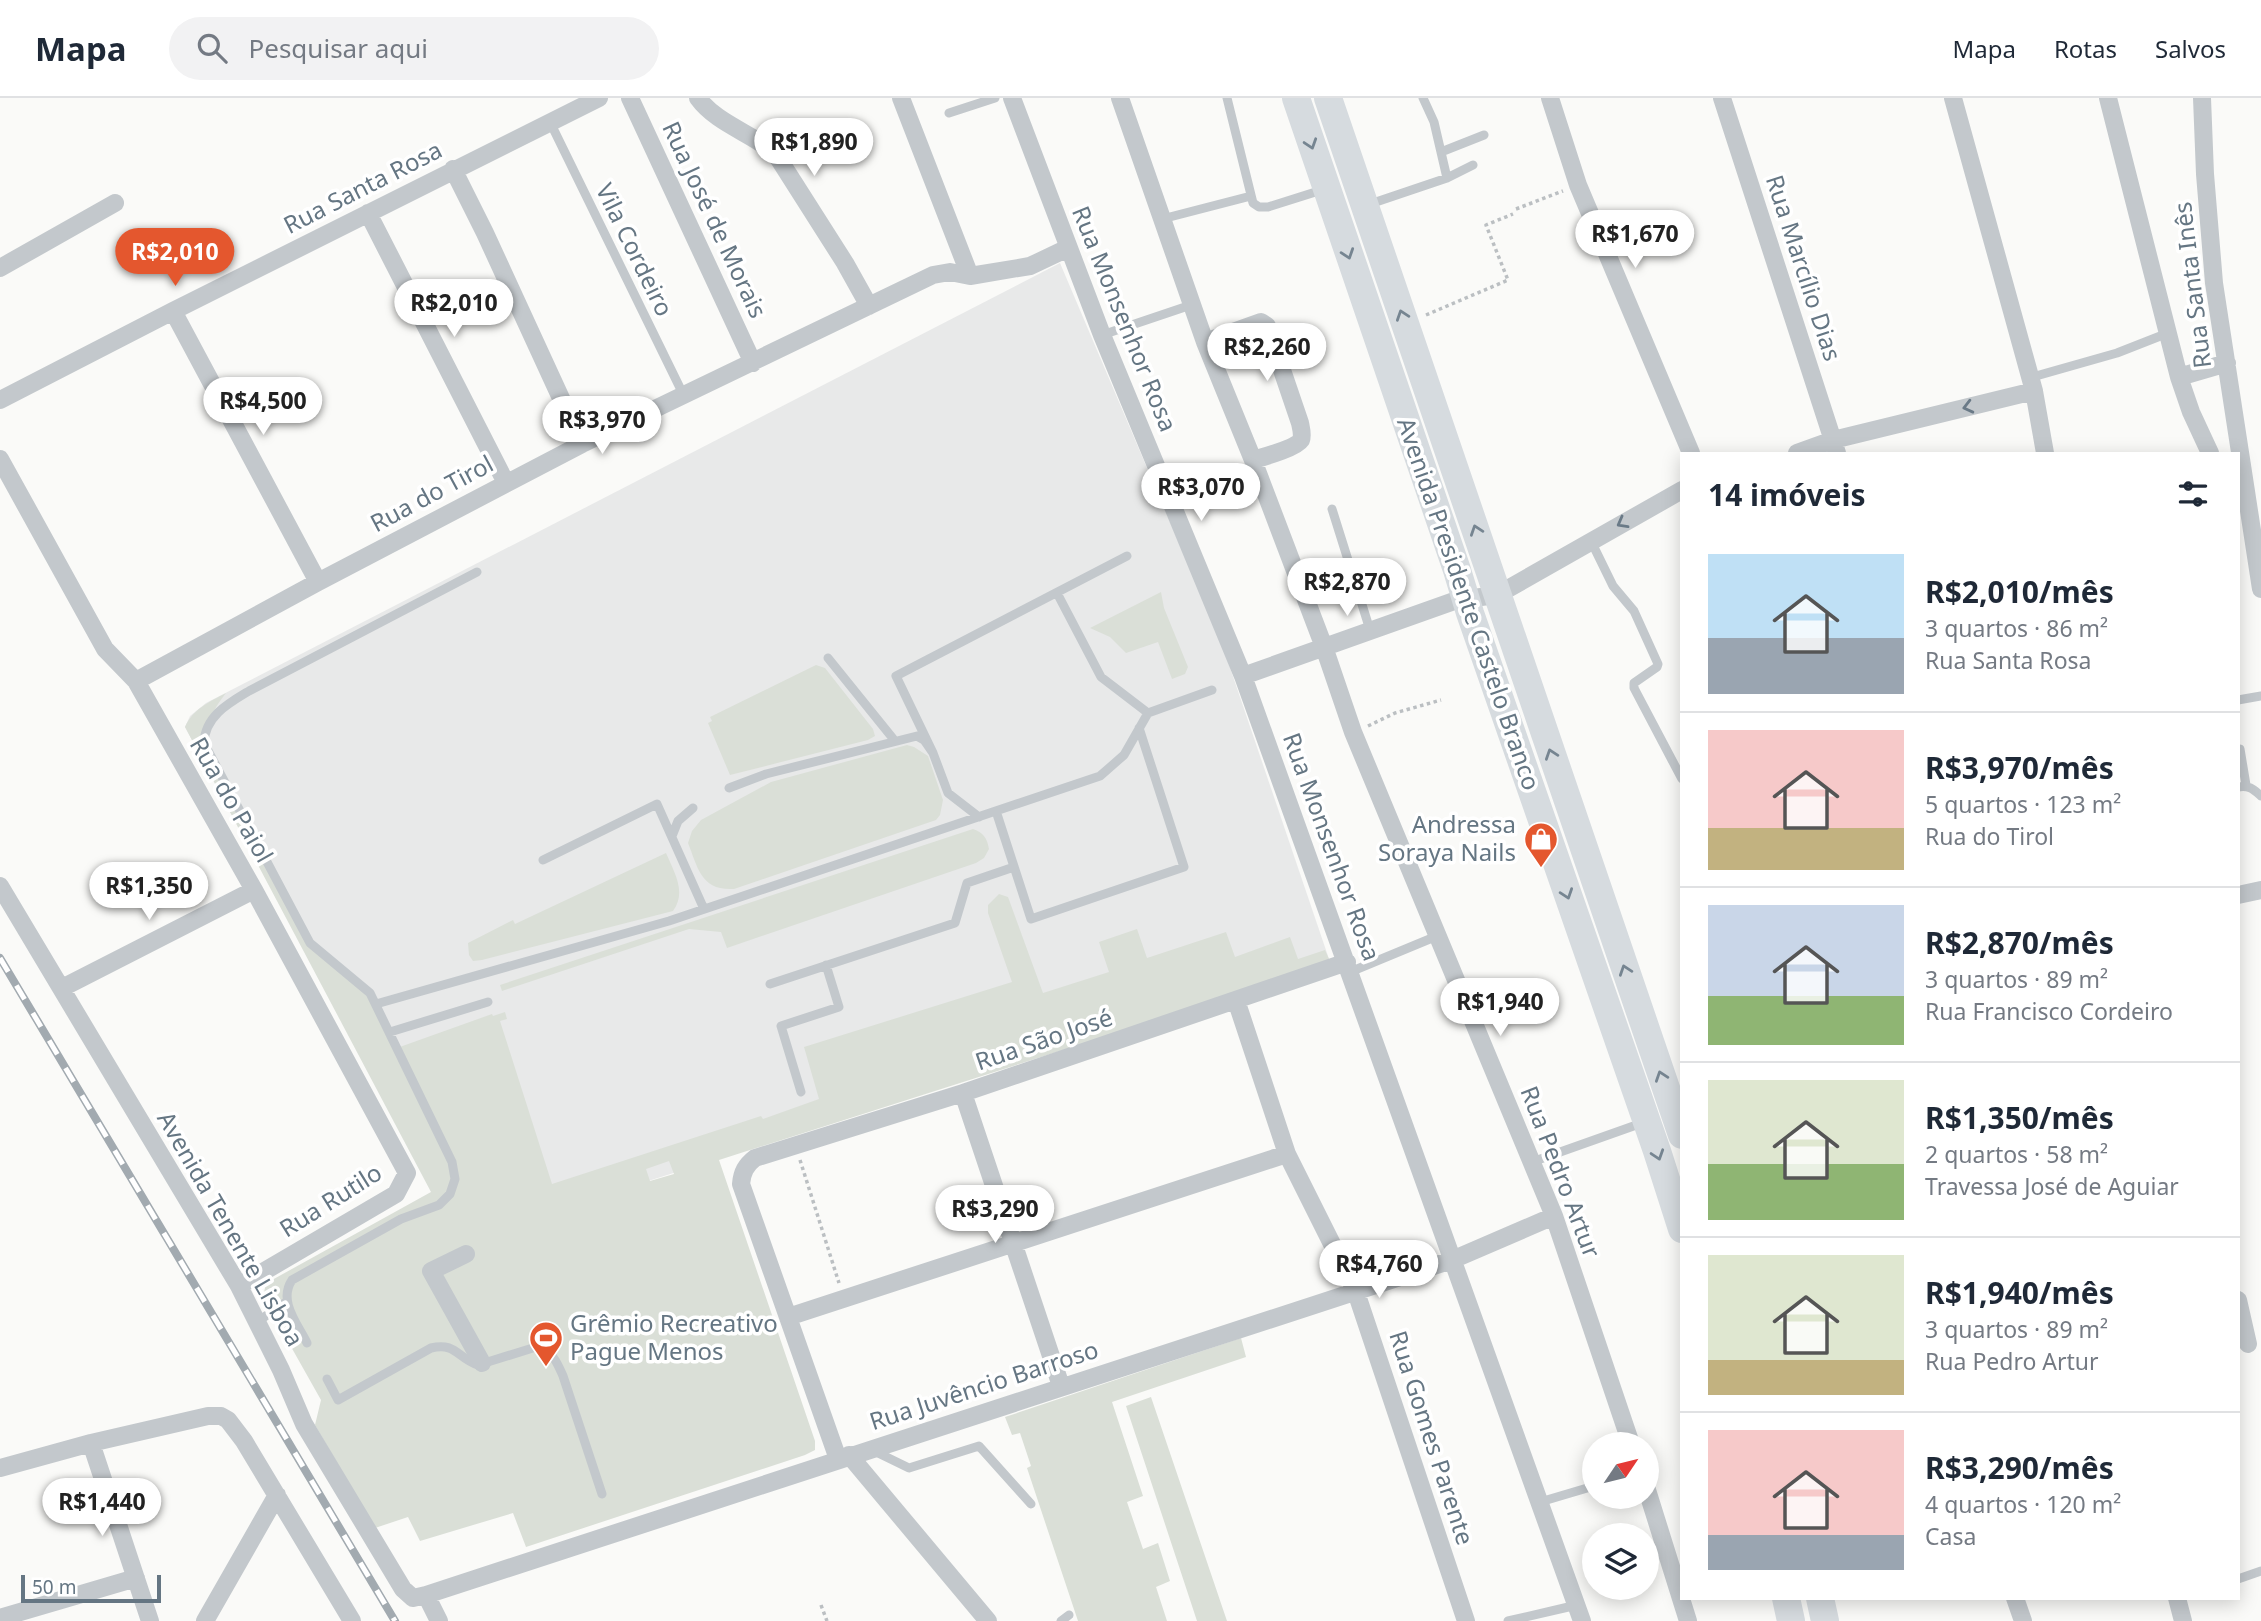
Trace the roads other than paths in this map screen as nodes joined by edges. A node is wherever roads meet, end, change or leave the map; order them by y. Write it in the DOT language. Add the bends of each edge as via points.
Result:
graph roads {
  1 [pos="599,98"];
  2 [pos="630,98"];
  3 [pos="698,98"];
  4 [pos="901,98"];
  5 [pos="995,98"];
  6 [pos="1120,98"];
  7 [pos="1227,98"];
  8 [pos="1296,98"];
  9 [pos="1328,98"];
  10 [pos="1423,98"];
  11 [pos="1550,98"];
  12 [pos="1722,98"];
  13 [pos="1953,98"];
  14 [pos="2108,98"];
  15 [pos="2202,98"];
  16 [pos="1015,99"];
  17 [pos="949,113"];
  18 [pos="550,122"];
  19 [pos="1484,135"];
  20 [pos="1441,152"];
  21 [pos="1473,165"];
  22 [pos="453,169"];
  23 [pos="1447,177"];
  24 [pos="1355,178"];
  25 [pos="1325,189"];
  26 [pos="1251,196"];
  27 [pos="115,203"];
  28 [pos="1365,205"];
  29 [pos="368,213"];
  30 [pos="1162,219"];
  31 [pos="1068,248"];
  32 [pos="0,268"];
  33 [pos="970,276"];
  34 [pos="1191,305"];
  35 [pos="869,306"];
  36 [pos="173,311"];
  37 [pos="2168,333"];
  38 [pos="1102,335"];
  39 [pos="1205,342"];
  40 [pos="753,363"];
  41 [pos="2227,363"];
  42 [pos="2179,377"];
  43 [pos="2032,384"];
  44 [pos="684,396"];
  45 [pos="0,400"];
  46 [pos="582,444"];
  47 [pos="1835,447"];
  48 [pos="1691,452"];
  49 [pos="1803,452"];
  50 [pos="2045,452"];
  51 [pos="2210,452"];
  52 [pos="0,460"];
  53 [pos="1253,460"];
  54 [pos="506,483"];
  55 [pos="1680,491"];
  56 [pos="1332,509"];
  57 [pos="2240,517"];
  58 [pos="1591,541"];
  59 [pos="2255,548"];
  60 [pos="1127,556"];
  61 [pos="477,572"];
  62 [pos="318,582"];
  63 [pos="2261,589"];
  64 [pos="1058,593"];
  65 [pos="1497,595"];
  66 [pos="1464,598"];
  67 [pos="1370,630"];
  68 [pos="1324,646"];
  69 [pos="828,659"];
  70 [pos="1240,679"];
  71 [pos="136,681"];
  72 [pos="1212,690"];
  73 [pos="2261,696"];
  74 [pos="2240,701"];
  75 [pos="1148,713"];
  76 [pos="1139,728"];
  77 [pos="895,741"];
  78 [pos="2241,749"];
  79 [pos="933,753"];
  80 [pos="1680,775"];
  81 [pos="2242,786"];
  82 [pos="729,788"];
  83 [pos="2261,796"];
  84 [pos="693,808"];
  85 [pos="996,811"];
  86 [pos="979,817"];
  87 [pos="672,836"];
  88 [pos="543,860"];
  89 [pos="1014,867"];
  90 [pos="0,886"];
  91 [pos="254,890"];
  92 [pos="2261,890"];
  93 [pos="2240,895"];
  94 [pos="704,909"];
  95 [pos="1437,936"];
  96 [pos="826,965"];
  97 [pos="1349,967"];
  98 [pos="770,984"];
  99 [pos="62,988"];
  100 [pos="1236,1000"];
  101 [pos="488,1002"];
  102 [pos="376,1004"];
  103 [pos="390,1032"];
  104 [pos="1647,1034"];
  105 [pos="1619,1045"];
  106 [pos="801,1092"];
  107 [pos="963,1093"];
  108 [pos="1647,1121"];
  109 [pos="1680,1123"];
  110 [pos="1287,1154"];
  111 [pos="1532,1162"];
  112 [pos="407,1173"];
  113 [pos="1554,1216"];
  114 [pos="1680,1223"];
  115 [pos="1014,1242"];
  116 [pos="466,1254"];
  117 [pos="1452,1260"];
  118 [pos="239,1286"];
  119 [pos="1356,1292"];
  120 [pos="286,1302"];
  121 [pos="2240,1308"];
  122 [pos="788,1317"];
  123 [pos="257,1322"];
  124 [pos="307,1343"];
  125 [pos="2249,1344"];
  126 [pos="482,1363"];
  127 [pos="327,1379"];
  128 [pos="1061,1386"];
  129 [pos="1627,1432"];
  130 [pos="91,1443"];
  131 [pos="870,1449"];
  132 [pos="844,1457"];
  133 [pos="0,1468"];
  134 [pos="1582,1490"];
  135 [pos="602,1494"];
  136 [pos="276,1495"];
  137 [pos="1540,1502"];
  138 [pos="1031,1504"];
  139 [pos="1653,1509"];
  140 [pos="2261,1572"];
  141 [pos="136,1578"];
  142 [pos="2240,1578"];
  143 [pos="426,1595"];
  144 [pos="1680,1595"];
  145 [pos="1681,1600"];
  146 [pos="1786,1600"];
  147 [pos="1820,1600"];
  148 [pos="2016,1600"];
  149 [pos="2179,1600"];
  150 [pos="1579,1613"];
  151 [pos="0,1618"];
  152 [pos="150,1621"];
  153 [pos="205,1621"];
  154 [pos="352,1621"];
  155 [pos="439,1621"];
  156 [pos="988,1621"];
  157 [pos="1466,1621"];
  158 [pos="1508,1621"];
  159 [pos="1688,1621"];
  160 [pos="1791,1621"];
  161 [pos="1825,1621"];
  162 [pos="2023,1621"];
  163 [pos="2183,1621"];
  1 -- 18 [label="street, Rua Santa Rosa"];
  2 -- 40 [label="street, Rua José de Morais"];
  3 -- 35 [label="street" via="775,153"];
  4 -- 33 [label="street"];
  5 -- 17 [label="lane"];
  6 -- 30 [label="street, Rua Pedro Artur"];
  7 -- 26 [label="lane"];
  8 -- 25 [label="main road, Avenida Presidente Castelo Branco, one-way"];
  9 -- 24 [label="main road, Avenida Presidente Castelo Branco"];
  10 -- 20 [label="lane"];
  11 -- 48 [label="street" via="1578,185"];
  12 -- 47 [label="street, Rua Marcílio Dias"];
  13 -- 43 [label="street"];
  14 -- 37 [label="street, Rua Santa Inês"];
  15 -- 41 [label="street, Rua Santa Inês" via="2214,283"];
  16 -- 31 [label="street, Rua Monsenhor Rosa"];
  18 -- 22 [label="street, Rua Santa Rosa"];
  18 -- 44 [label="lane, Vila Cordeiro"];
  19 -- 20 [label="lane"];
  20 -- 23 [label="lane"];
  21 -- 23 [label="lane"];
  22 -- 29 [label="street, Rua Santa Rosa"];
  22 -- 46 [label="street"];
  23 -- 28 [label="lane"];
  24 -- 25 [label="street"];
  24 -- 28 [label="main road, Avenida Presidente Castelo Branco"];
  25 -- 26 [label="lane" via="1268,207 1259,207"];
  25 -- 66 [label="main road, Avenida Presidente Castelo Branco, one-way"];
  26 -- 30 [label="lane"];
  27 -- 32 [label="street"];
  65 -- 28 [label="main road, Avenida Presidente Castelo Branco, one-way"];
  29 -- 36 [label="street, Rua Santa Rosa"];
  29 -- 54 [label="street"];
  30 -- 34 [label="street, Rua Pedro Artur"];
  31 -- 33 [label="street, Rua do Tirol" via="1030,265"];
  31 -- 38 [label="street, Rua Monsenhor Rosa"];
  33 -- 35 [label="street, Rua do Tirol" via="933,275"];
  34 -- 38 [label="lane"];
  34 -- 39 [label="street, Rua Pedro Artur"];
  35 -- 40 [label="street, Rua do Tirol"];
  36 -- 45 [label="street, Rua Santa Rosa"];
  36 -- 62 [label="street"];
  37 -- 42 [label="street, Rua Santa Inês"];
  37 -- 43 [label="lane"];
  38 -- 70 [label="street, Rua Monsenhor Rosa"];
  39 -- 53 [label="street, Rua Pedro Artur"];
  39 -- 53 [label="street" via="1262,322 1268,326 1302,435 1295,445"];
  40 -- 44 [label="street, Rua do Tirol"];
  41 -- 42 [label="street"];
  41 -- 59 [label="street, Rua Santa Inês"];
  42 -- 51 [label="street, Rua Santa Inês"];
  43 -- 47 [label="street, one-way"];
  43 -- 50 [label="street"];
  44 -- 46 [label="street, Rua do Tirol"];
  46 -- 54 [label="street, Rua do Tirol"];
  47 -- 49 [label="street"];
  52 -- 71 [label="street, Rua do Paiol" via="105,649"];
  53 -- 68 [label="street, Rua Pedro Artur"];
  54 -- 62 [label="street, Rua do Tirol"];
  55 -- 58 [label="street, one-way"];
  56 -- 67 [label="lane"];
  57 -- 59 [label="street, Rua Santa Inês"];
  58 -- 65 [label="street"];
  58 -- 80 [label="lane" via="1613,586 1634,611 1658,664 1634,683 1634,688"];
  59 -- 63 [label="street, Rua Santa Inês"];
  60 -- 64 [label="lane"];
  61 -- 102 [label="lane" via="249,691 224,707 205,733 204,743 310,943 370,993"];
  62 -- 71 [label="street, Rua do Tirol"];
  64 -- 75 [label="lane" via="1101,677"];
  64 -- 79 [label="lane" via="896,676"];
  65 -- 66 [label="street"];
  104 -- 65 [label="main road, Avenida Presidente Castelo Branco, one-way"];
  66 -- 67 [label="street"];
  66 -- 105 [label="main road, Avenida Presidente Castelo Branco, one-way"];
  67 -- 68 [label="street"];
  68 -- 70 [label="street"];
  68 -- 95 [label="street, Rua Pedro Artur" via="1353,732"];
  69 -- 77 [label="lane"];
  70 -- 97 [label="street, Rua Monsenhor Rosa"];
  71 -- 91 [label="street, Rua do Paiol"];
  72 -- 75 [label="lane"];
  73 -- 74 [label="lane"];
  75 -- 76 [label="lane"];
  76 -- 85 [label="lane" via="1124,755 1100,776"];
  76 -- 89 [label="lane" via="1184,867 1031,919"];
  77 -- 79 [label="lane" via="916,736"];
  77 -- 82 [label="lane"];
  78 -- 81 [label="lane"];
  79 -- 86 [label="lane" via="948,793"];
  81 -- 83 [label="lane"];
  84 -- 87 [label="lane" via="678,821"];
  85 -- 86 [label="lane"];
  85 -- 89 [label="lane"];
  86 -- 94 [label="lane"];
  87 -- 88 [label="lane" via="657,804"];
  87 -- 94 [label="lane"];
  89 -- 96 [label="lane" via="967,883 955,923"];
  90 -- 99 [label="street, Avenida Tenente Lisboa"];
  91 -- 99 [label="street"];
  91 -- 112 [label="street, Rua do Paiol"];
  92 -- 93 [label="street"];
  94 -- 102 [label="lane"];
  95 -- 97 [label="lane"];
  95 -- 111 [label="street, Rua Pedro Artur"];
  96 -- 98 [label="lane"];
  96 -- 106 [label="lane" via="839,1007 781,1026"];
  97 -- 100 [label="street, Rua São José"];
  97 -- 117 [label="street, Rua Monsenhor Rosa"];
  99 -- 118 [label="street, Avenida Tenente Lisboa"];
  100 -- 107 [label="street, Rua São José"];
  100 -- 110 [label="street, Rua Gomes Parente"];
  101 -- 103 [label="lane"];
  102 -- 103 [label="lane"];
  103 -- 120 [label="lane" via="452,1162 455,1179 450,1194 439,1205 401,1219 295,1277"];
  104 -- 105 [label="main road"];
  109 -- 104 [label="main road, Avenida Presidente Castelo Branco, one-way"];
  105 -- 108 [label="main road, Avenida Presidente Castelo Branco"];
  107 -- 115 [label="street"];
  107 -- 122 [label="street, Rua São José" via="747,1164 741,1184"];
  108 -- 111 [label="lane"];
  108 -- 114 [label="main road, Avenida Presidente Castelo Branco, one-way"];
  110 -- 115 [label="street"];
  110 -- 119 [label="street, Rua Gomes Parente"];
  111 -- 113 [label="street, Rua Pedro Artur"];
  112 -- 118 [label="street, Rua Rutilo" via="396,1194"];
  113 -- 117 [label="street, Rua Juvêncio Barroso"];
  113 -- 129 [label="street, Rua Pedro Artur"];
  115 -- 122 [label="street"];
  115 -- 128 [label="street"];
  116 -- 126 [label="street" via="430,1271"];
  117 -- 119 [label="street, Rua Juvêncio Barroso"];
  117 -- 137 [label="street, Rua Monsenhor Rosa"];
  118 -- 123 [label="street, Avenida Tenente Lisboa"];
  119 -- 128 [label="street, Rua Juvêncio Barroso"];
  119 -- 157 [label="street, Rua Gomes Parente"];
  120 -- 123 [label="lane"];
  120 -- 124 [label="lane"];
  121 -- 125 [label="street"];
  122 -- 132 [label="street"];
  123 -- 143 [label="street, Avenida Tenente Lisboa" via="304,1424 403,1589 413,1598"];
  126 -- 127 [label="lane" via="470,1362 443,1345 431,1348 338,1400"];
  126 -- 135 [label="lane" via="536,1348 552,1355"];
  128 -- 131 [label="street, Rua Juvêncio Barroso"];
  130 -- 133 [label="street"];
  130 -- 136 [label="street" via="221,1416 235,1428"];
  130 -- 141 [label="street"];
  131 -- 132 [label="street, Rua Juvêncio Barroso"];
  131 -- 138 [label="lane" via="909,1468 979,1446"];
  132 -- 143 [label="street, Rua Juvêncio Barroso"];
  132 -- 156 [label="street"];
  134 -- 137 [label="lane"];
  136 -- 153 [label="street"];
  136 -- 154 [label="street"];
  137 -- 150 [label="street, Rua Monsenhor Rosa"];
  139 -- 144 [label="street"];
  140 -- 142 [label="lane"];
  141 -- 151 [label="street"];
  141 -- 152 [label="street"];
  143 -- 155 [label="street"];
  145 -- 159 [label="street"];
  146 -- 160 [label="main road"];
  147 -- 161 [label="main road"];
  148 -- 162 [label="street"];
  149 -- 163 [label="street"];
  150 -- 158 [label="lane"];
}
